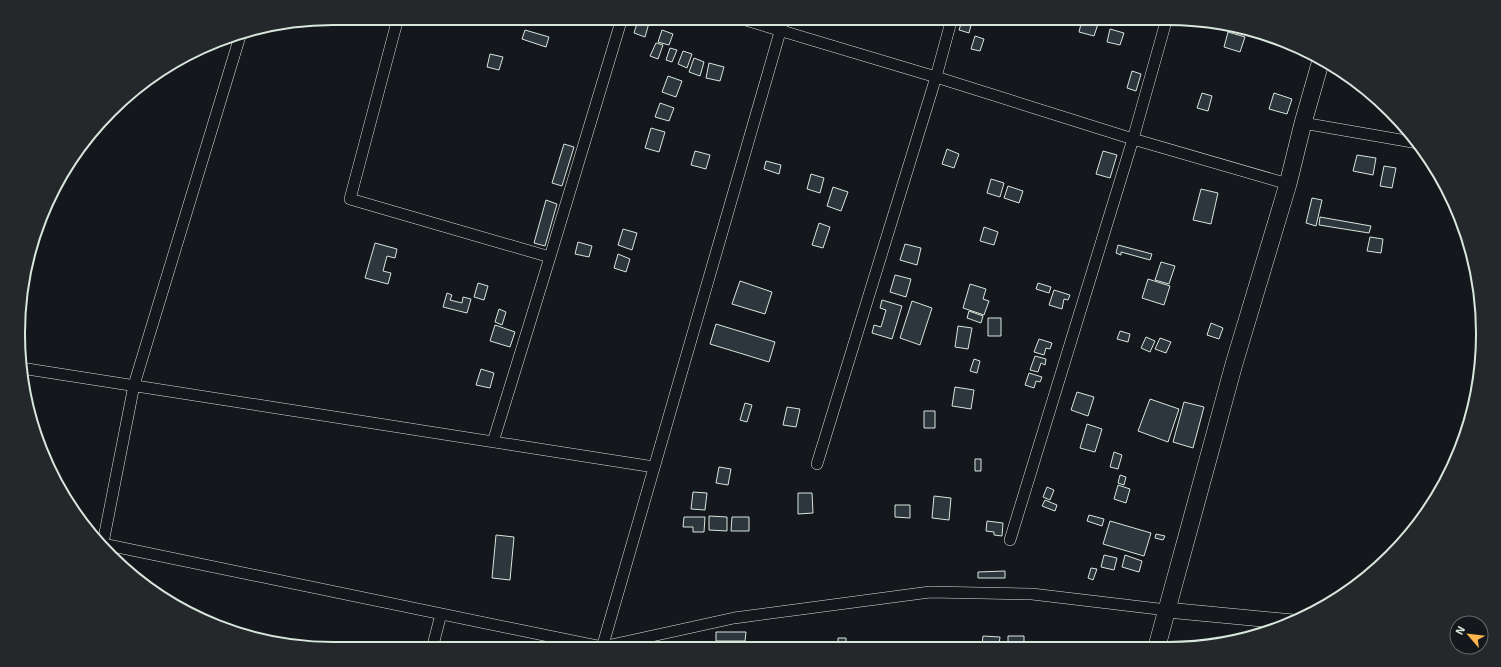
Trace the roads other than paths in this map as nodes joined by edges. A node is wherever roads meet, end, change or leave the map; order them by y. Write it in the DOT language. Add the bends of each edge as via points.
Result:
graph roads {
  1 [pos="396,25"];
  2 [pos="620,25"];
  3 [pos="763,25"];
  4 [pos="782,25"];
  5 [pos="950,25"];
  6 [pos="1165,25"];
  7 [pos="780,30"];
  8 [pos="239,40"];
  9 [pos="1320,65"];
  10 [pos="936,77"];
  11 [pos="1303,123"];
  12 [pos="1132,139"];
  13 [pos="1408,141"];
  14 [pos="1288,184"];
  15 [pos="550,257"];
  16 [pos="27,369"];
  17 [pos="134,385"];
  18 [pos="493,442"];
  19 [pos="817,464"];
  20 [pos="654,467"];
  21 [pos="104,539"];
  22 [pos="1010,540"];
  23 [pos="108,544"];
  24 [pos="1167,610"];
  25 [pos="441,614"];
  26 [pos="1281,621"];
  27 [pos="434,642"];
  28 [pos="574,642"];
  29 [pos="604,642"];
  30 [pos="628,642"];
  31 [pos="1158,642"];
  1 -- 15 [label="street" via="350,199"];
  2 -- 15 [label="street"];
  3 -- 7 [label="street"];
  4 -- 7 [label="street"];
  5 -- 10 [label="street"];
  6 -- 12 [label="street"];
  7 -- 10 [label="street"];
  7 -- 20 [label="street"];
  8 -- 17 [label="street"];
  9 -- 11 [label="main road"];
  10 -- 12 [label="street"];
  10 -- 19 [label="street"];
  11 -- 13 [label="street"];
  11 -- 14 [label="main road"];
  12 -- 14 [label="street"];
  12 -- 22 [label="street"];
  14 -- 24 [label="main road" via="1234,364"];
  15 -- 18 [label="street"];
  16 -- 17 [label="street"];
  17 -- 18 [label="street"];
  17 -- 21 [label="street"];
  18 -- 20 [label="street"];
  20 -- 29 [label="street"];
  23 -- 25 [label="street"];
  24 -- 26 [label="street"];
  24 -- 30 [label="street" via="1032,594 930,592 734,618"];
  24 -- 31 [label="main road"];
  25 -- 27 [label="street"];
  25 -- 28 [label="street"];
}
